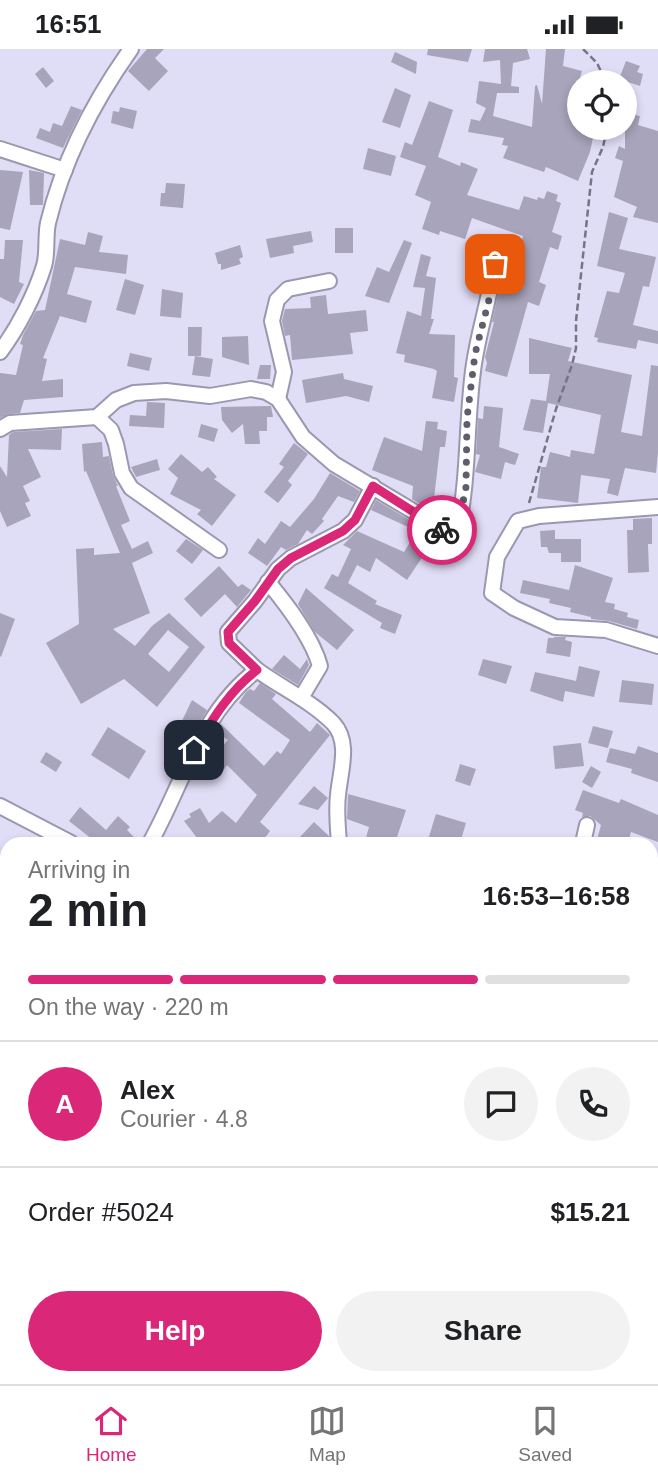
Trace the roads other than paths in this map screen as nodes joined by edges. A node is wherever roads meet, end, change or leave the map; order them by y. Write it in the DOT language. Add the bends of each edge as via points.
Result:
graph roads {
  1 [pos="131,49"];
  2 [pos="0,149"];
  3 [pos="65,170"];
  4 [pos="496,249"];
  5 [pos="329,281"];
  6 [pos="0,352"];
  7 [pos="278,399"];
  8 [pos="97,417"];
  9 [pos="0,429"];
  10 [pos="373,486"];
  11 [pos="658,507"];
  12 [pos="219,550"];
  13 [pos="268,582"];
  14 [pos="658,646"];
  15 [pos="257,670"];
  16 [pos="301,698"];
  17 [pos="0,806"];
  18 [pos="587,825"];
  19 [pos="59,837"];
  20 [pos="153,837"];
  21 [pos="339,837"];
  22 [pos="584,837"];
  1 -- 3 [label="street" via="100,96"];
  2 -- 3 [label="street"];
  3 -- 6 [label="street" via="48,225 44,265 15,332"];
  4 -- 10 [label="street" via="494,280 475,354 467,418 466,487 457,533 451,535"];
  5 -- 7 [label="street" via="288,289 276,300 272,320 284,372"];
  7 -- 8 [label="street" via="251,389 210,396 134,393 116,400"];
  7 -- 10 [label="street" via="303,437 334,464"];
  8 -- 9 [label="street" via="10,423"];
  8 -- 12 [label="street" via="111,431 122,473 131,488"];
  10 -- 13 [label="street" via="355,520 343,531 291,558"];
  11 -- 14 [label="street" via="518,520 497,557 492,593 555,627 606,631"];
  13 -- 15 [label="street" via="227,637"];
  13 -- 16 [label="street" via="320,666"];
  15 -- 16 [label="street"];
  15 -- 20 [label="street" via="223,703 194,750"];
  16 -- 21 [label="street" via="334,724 342,738"];
  17 -- 19 [label="street"];
  18 -- 22 [label="street"];
}
